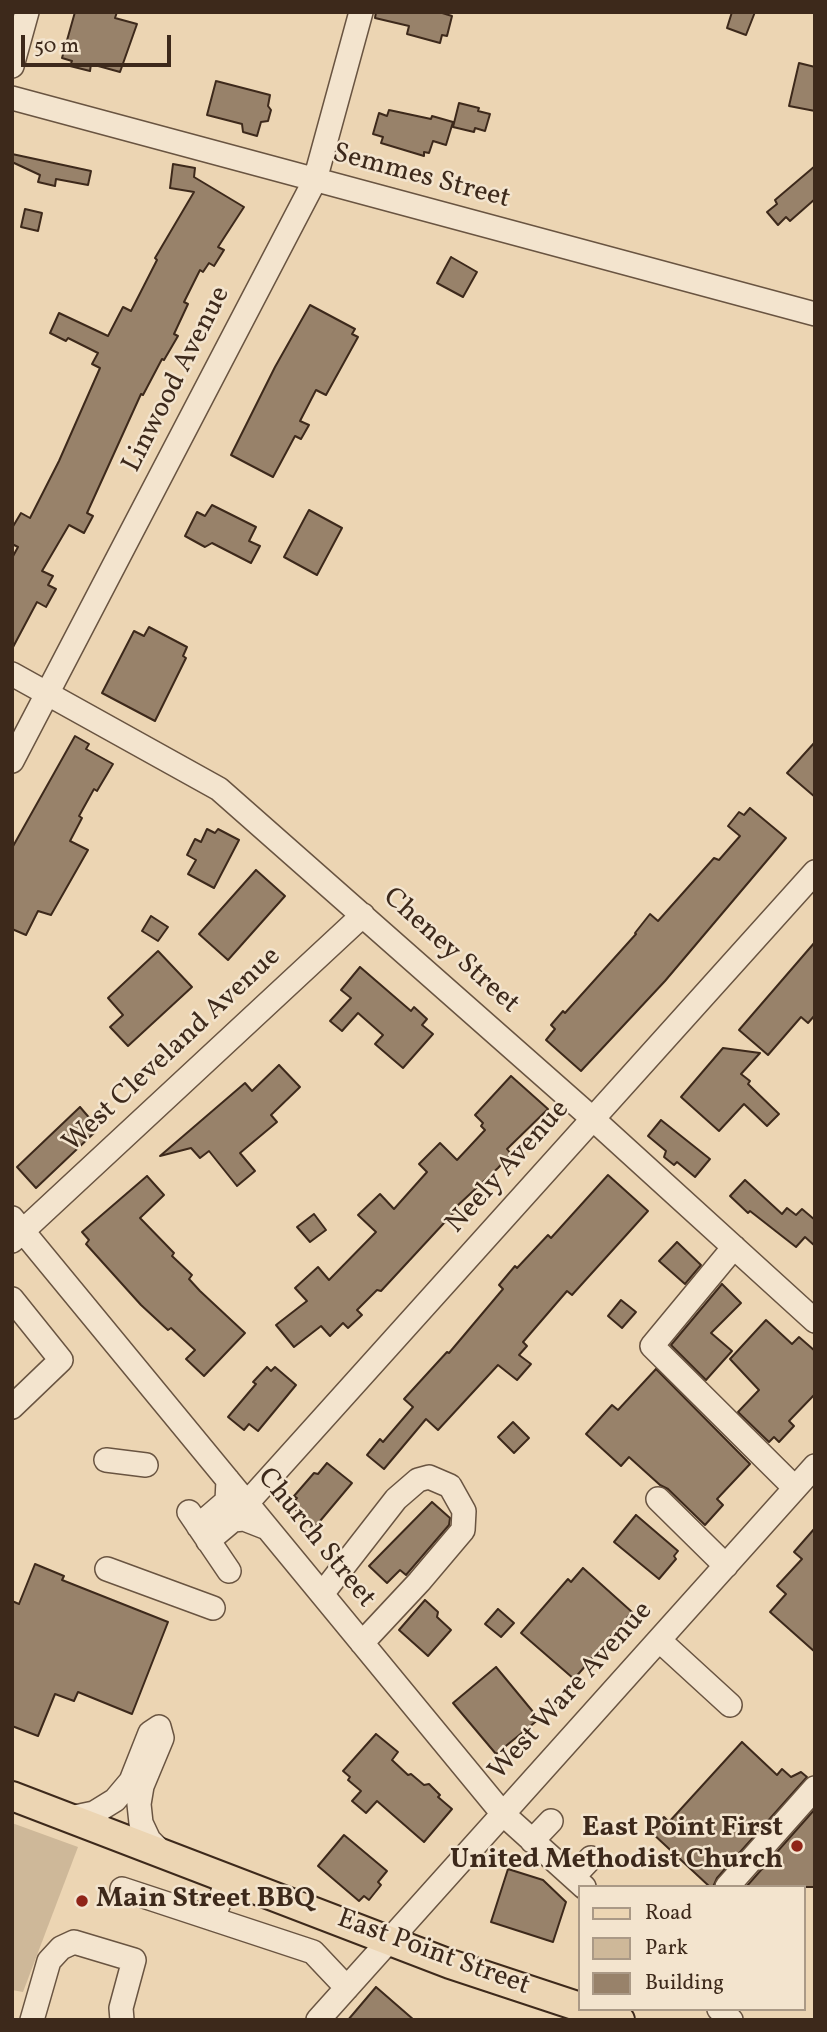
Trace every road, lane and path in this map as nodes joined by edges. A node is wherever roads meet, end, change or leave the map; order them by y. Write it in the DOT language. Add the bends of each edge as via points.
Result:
graph roads {
  1 [pos="27,12"];
  2 [pos="361,12"];
  3 [pos="12,66"];
  4 [pos="12,97"];
  5 [pos="315,180"];
  6 [pos="815,314"];
  7 [pos="12,674"];
  8 [pos="48,693"];
  9 [pos="12,761"];
  10 [pos="815,872"];
  11 [pos="363,915"];
  12 [pos="593,1119"];
  13 [pos="16,1230"];
  14 [pos="734,1247"];
  15 [pos="12,1298"];
  16 [pos="815,1321"];
  17 [pos="12,1407"];
  18 [pos="106,1460"];
  19 [pos="146,1465"];
  20 [pos="815,1466"];
  21 [pos="228,1480"];
  22 [pos="795,1488"];
  23 [pos="658,1499"];
  24 [pos="247,1503"];
  25 [pos="198,1527"];
  26 [pos="267,1528"];
  27 [pos="726,1566"];
  28 [pos="107,1569"];
  29 [pos="229,1571"];
  30 [pos="322,1594"];
  31 [pos="213,1608"];
  32 [pos="659,1640"];
  33 [pos="362,1643"];
  34 [pos="730,1705"];
  35 [pos="815,1788"];
  36 [pos="12,1796"];
  37 [pos="503,1814"];
  38 [pos="70,1818"];
  39 [pos="551,1821"];
  40 [pos="533,1841"];
  41 [pos="162,1853"];
  42 [pos="591,1858"];
  43 [pos="228,1878"];
  44 [pos="579,1882"];
  45 [pos="729,1885"];
  46 [pos="122,1889"];
  47 [pos="213,1919"];
  48 [pos="390,1939"];
  49 [pos="347,1988"];
  50 [pos="578,2006"];
  51 [pos="594,2011"];
  52 [pos="32,2020"];
  53 [pos="122,2020"];
  54 [pos="318,2020"];
  55 [pos="620,2020"];
  1 -- 3 [label="street"];
  2 -- 5 [label="street, Linwood Avenue"];
  4 -- 5 [label="street, Semmes Street"];
  5 -- 6 [label="street, Semmes Street"];
  5 -- 8 [label="street, Linwood Avenue"];
  7 -- 8 [label="street, Cheney Street"];
  8 -- 9 [label="street, Linwood Avenue"];
  8 -- 11 [label="street, Cheney Street" via="219,789"];
  10 -- 12 [label="street, Neely Avenue"];
  11 -- 12 [label="street, Cheney Street"];
  11 -- 13 [label="street, West Cleveland Avenue"];
  12 -- 14 [label="street, Cheney Street"];
  12 -- 24 [label="street, Neely Avenue"];
  13 -- 21 [label="street, Church Street"];
  14 -- 16 [label="street, Cheney Street"];
  14 -- 22 [label="street" via="652,1346"];
  15 -- 17 [label="street" via="61,1360"];
  18 -- 19 [label="street"];
  20 -- 22 [label="street, West Ware Avenue"];
  21 -- 24 [label="street, Church Street"];
  21 -- 25 [label="street" via="227,1501"];
  22 -- 27 [label="street, West Ware Avenue"];
  23 -- 27 [label="street"];
  24 -- 26 [label="street, Church Street"];
  25 -- 26 [label="street" via="244,1518"];
  25 -- 29 [label="street"];
  26 -- 30 [label="street, Church Street"];
  27 -- 32 [label="street, West Ware Avenue"];
  28 -- 31 [label="street"];
  30 -- 33 [label="street, Church Street"];
  30 -- 33 [label="street" via="396,1499 418,1480 429,1477 450,1486 464,1511 463,1530"];
  32 -- 34 [label="street"];
  32 -- 37 [label="street, West Ware Avenue"];
  33 -- 37 [label="street, Church Street"];
  35 -- 45 [label="street"];
  36 -- 38 [label="main road, East Point Street"];
  37 -- 40 [label="street, Church Street"];
  37 -- 48 [label="street, West Ware Avenue"];
  38 -- 41 [label="main road, East Point Street"];
  38 -- 41 [label="street" via="94,1813 115,1800 131,1781 150,1733 159,1727 162,1738 139,1804 141,1823"];
  39 -- 40 [label="street"];
  40 -- 44 [label="street, Church Street"];
  41 -- 43 [label="main road, East Point Street"];
  42 -- 44 [label="street"];
  43 -- 47 [label="street"];
  43 -- 48 [label="main road, East Point Street"];
  46 -- 47 [label="street"];
  47 -- 49 [label="street" via="313,1952"];
  48 -- 49 [label="street, West Ware Avenue"];
  48 -- 50 [label="main road, East Point Street"];
  49 -- 54 [label="street, West Ware Avenue"];
  51 -- 55 [label="main road"];
  52 -- 53 [label="street" via="49,1961 74,1942 134,1960"];
}
